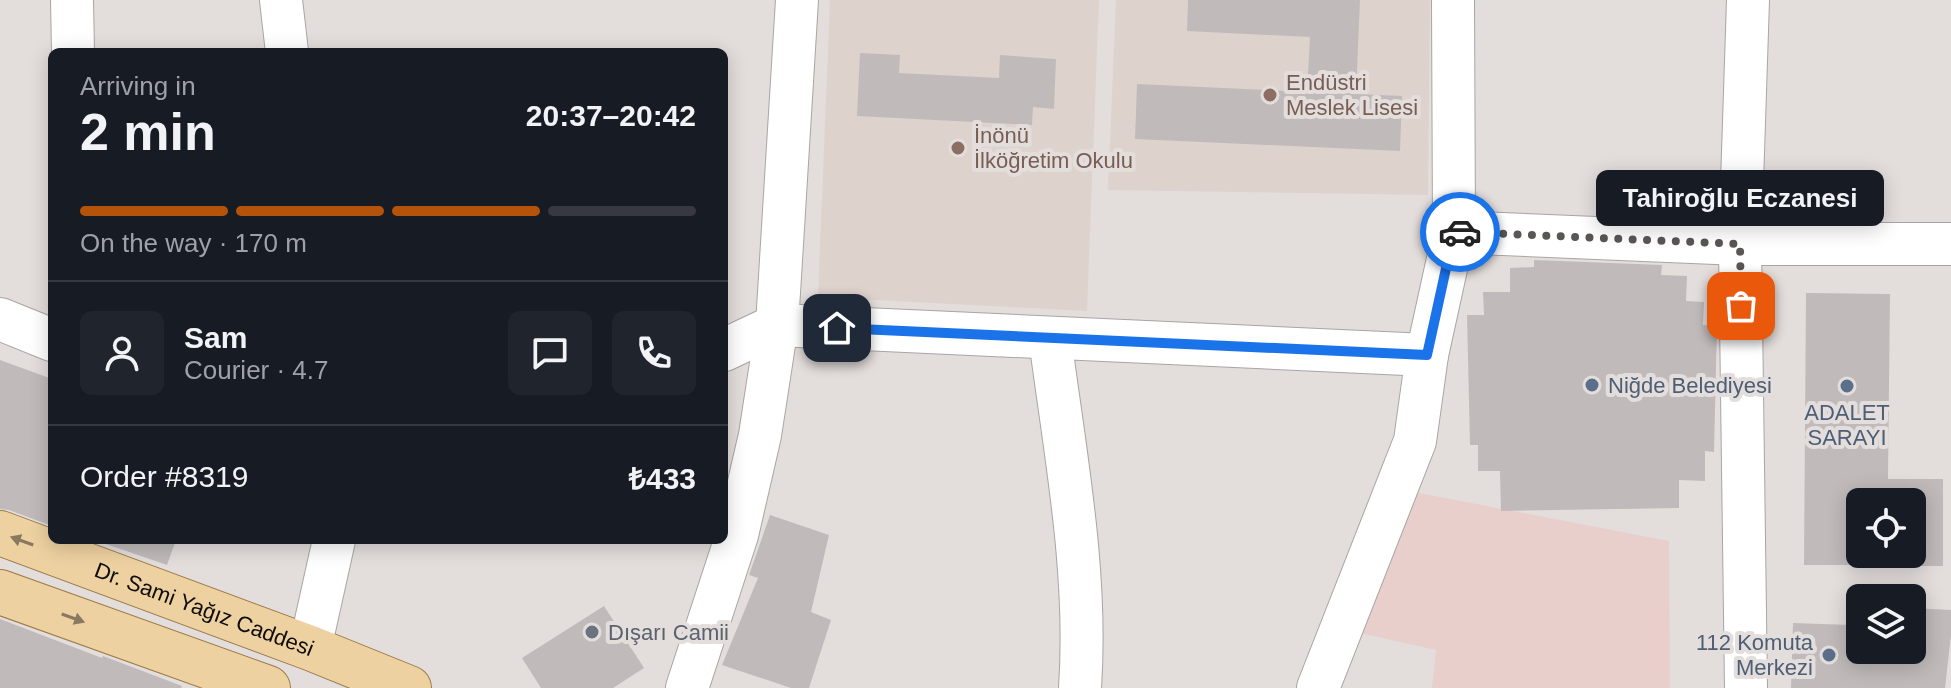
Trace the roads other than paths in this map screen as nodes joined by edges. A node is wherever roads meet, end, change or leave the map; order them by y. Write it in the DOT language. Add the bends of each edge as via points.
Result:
graph roads {
  1 [pos="72,0"];
  2 [pos="281,0"];
  3 [pos="797,0"];
  4 [pos="1453,0"];
  5 [pos="1748,0"];
  6 [pos="73,48"];
  7 [pos="287,48"];
  8 [pos="1454,232"];
  9 [pos="1740,244"];
  10 [pos="1951,244"];
  11 [pos="0,319"];
  12 [pos="777,325"];
  13 [pos="48,338"];
  14 [pos="1050,338"];
  15 [pos="728,348"];
  16 [pos="1427,355"];
  17 [pos="0,533"];
  18 [pos="333,544"];
  19 [pos="0,592"];
  20 [pos="310,648"];
  21 [pos="268,688"];
  22 [pos="409,688"];
  23 [pos="687,688"];
  24 [pos="1080,688"];
  25 [pos="1318,688"];
  26 [pos="1746,688"];
  1 -- 6 [label="street"];
  2 -- 7 [label="street"];
  3 -- 12 [label="street"];
  4 -- 8 [label="street"];
  5 -- 9 [label="street"];
  8 -- 9 [label="street"];
  8 -- 16 [label="street"];
  9 -- 10 [label="street"];
  9 -- 26 [label="street"];
  11 -- 13 [label="street"];
  12 -- 14 [label="street"];
  12 -- 15 [label="street"];
  12 -- 23 [label="street" via="737,535"];
  14 -- 16 [label="street"];
  14 -- 24 [label="street" via="1079,555"];
  16 -- 25 [label="street" via="1415,441"];
  20 -- 17 [label="main road, Dr. Sami Yağız Caddesi, one-way"];
  18 -- 20 [label="street"];
  19 -- 21 [label="main road, one-way"];
  20 -- 22 [label="main road, Dr. Sami Yağız Caddesi"];
}
